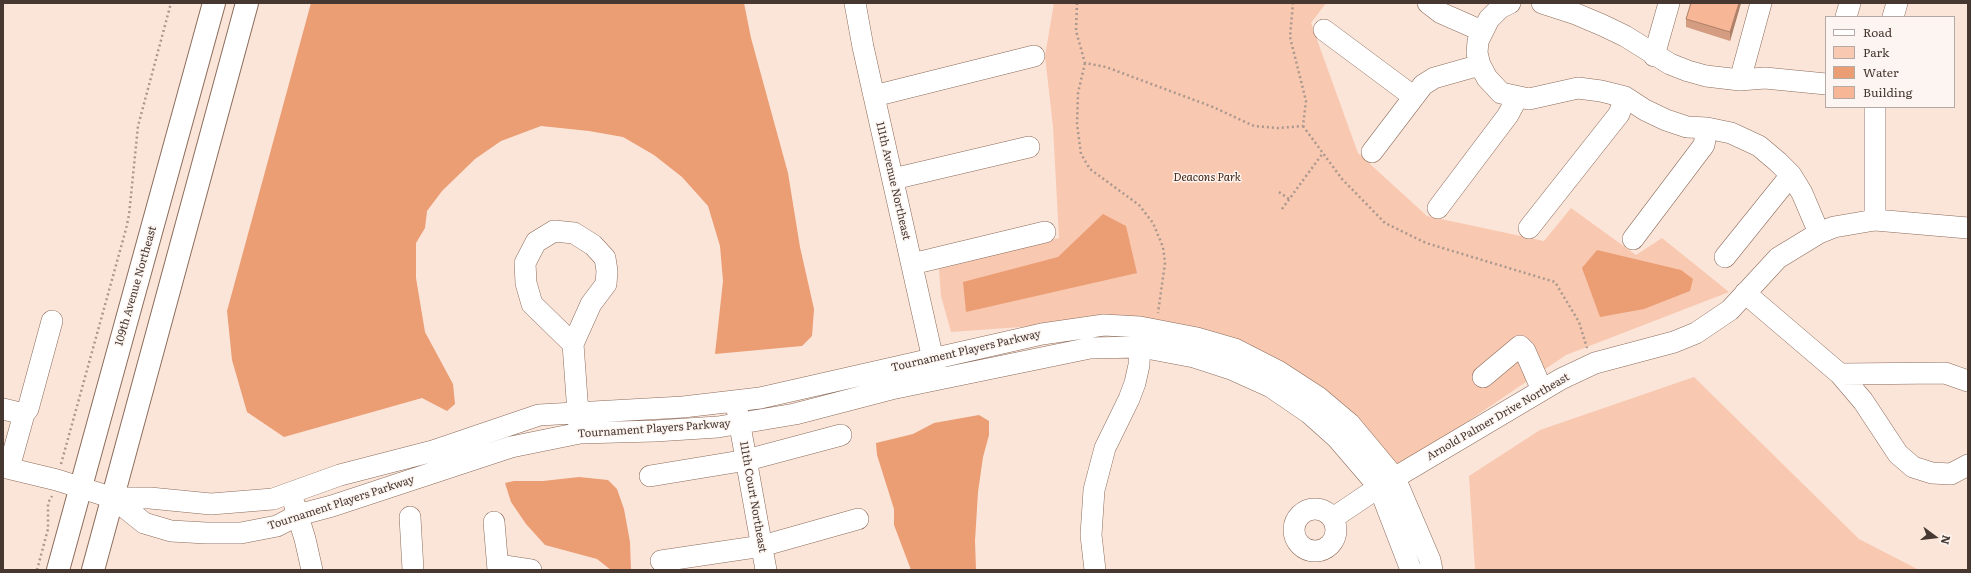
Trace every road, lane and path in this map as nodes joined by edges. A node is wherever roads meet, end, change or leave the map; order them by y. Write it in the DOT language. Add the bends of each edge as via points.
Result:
graph roads {
  1 [pos="171,3"];
  2 [pos="214,3"];
  3 [pos="247,3"];
  4 [pos="1077,3"];
  5 [pos="1293,3"];
  6 [pos="1428,3"];
  7 [pos="1510,3"];
  8 [pos="1542,3"];
  9 [pos="1669,3"];
  10 [pos="1761,3"];
  11 [pos="1850,3"];
  12 [pos="1897,3"];
  13 [pos="862,4"];
  14 [pos="1578,8"];
  15 [pos="1846,16"];
  16 [pos="1894,16"];
  17 [pos="1324,30"];
  18 [pos="1482,31"];
  19 [pos="1034,56"];
  20 [pos="1654,56"];
  21 [pos="1085,64"];
  22 [pos="1480,65"];
  23 [pos="1740,80"];
  24 [pos="1825,84"];
  25 [pos="874,96"];
  26 [pos="1414,97"];
  27 [pos="1625,97"];
  28 [pos="1517,98"];
  29 [pos="1875,108"];
  30 [pos="1303,126"];
  31 [pos="1707,128"];
  32 [pos="1029,146"];
  33 [pos="1372,152"];
  34 [pos="1323,153"];
  35 [pos="1791,176"];
  36 [pos="893,178"];
  37 [pos="1279,192"];
  38 [pos="1289,199"];
  39 [pos="1438,208"];
  40 [pos="1282,209"];
  41 [pos="1875,220"];
  42 [pos="1529,228"];
  43 [pos="1968,228"];
  44 [pos="1045,232"];
  45 [pos="1820,233"];
  46 [pos="1633,239"];
  47 [pos="1725,257"];
  48 [pos="912,264"];
  49 [pos="1745,293"];
  50 [pos="52,321"];
  51 [pos="1148,328"];
  52 [pos="573,344"];
  53 [pos="1141,347"];
  54 [pos="1588,350"];
  55 [pos="933,359"];
  56 [pos="1840,374"];
  57 [pos="1483,377"];
  58 [pos="938,380"];
  59 [pos="1968,381"];
  60 [pos="1542,390"];
  61 [pos="735,401"];
  62 [pos="3,409"];
  63 [pos="578,412"];
  64 [pos="24,414"];
  65 [pos="740,423"];
  66 [pos="580,433"];
  67 [pos="841,436"];
  68 [pos="747,460"];
  69 [pos="62,463"];
  70 [pos="1968,466"];
  71 [pos="6,467"];
  72 [pos="650,476"];
  73 [pos="1387,482"];
  74 [pos="80,487"];
  75 [pos="290,492"];
  76 [pos="53,494"];
  77 [pos="112,498"];
  78 [pos="298,516"];
  79 [pos="410,517"];
  80 [pos="1333,518"];
  81 [pos="858,519"];
  82 [pos="494,522"];
  83 [pos="762,546"];
  84 [pos="661,561"];
  85 [pos="498,568"];
  86 [pos="37,570"];
  87 [pos="58,570"];
  88 [pos="93,570"];
  89 [pos="312,570"];
  90 [pos="413,570"];
  91 [pos="531,570"];
  92 [pos="766,570"];
  93 [pos="1094,570"];
  94 [pos="1411,570"];
  95 [pos="1432,570"];
  1 -- 69 [label="path" via="138,126 126,229"];
  2 -- 74 [label="main road, 109th Avenue Northeast"];
  3 -- 77 [label="main road"];
  4 -- 21 [label="path" via="1076,31"];
  5 -- 30 [label="path" via="1290,37 1306,100"];
  6 -- 18 [label="street" via="1440,12"];
  7 -- 18 [label="street" via="1488,19"];
  8 -- 14 [label="street"];
  9 -- 20 [label="street"];
  10 -- 23 [label="street"];
  11 -- 15 [label="street"];
  12 -- 16 [label="street"];
  13 -- 25 [label="street, 111th Avenue Northeast"];
  14 -- 20 [label="street"];
  17 -- 26 [label="street"];
  18 -- 22 [label="street" via="1477,52"];
  19 -- 25 [label="street"];
  20 -- 23 [label="street" via="1688,71"];
  21 -- 30 [label="path" via="1106,67 1213,107 1254,126"];
  21 -- 51 [label="path" via="1078,93 1081,154 1090,169 1139,205 1153,223 1163,247 1165,263"];
  22 -- 26 [label="street" via="1434,78 1423,85"];
  22 -- 28 [label="street" via="1487,78 1501,93"];
  23 -- 24 [label="street" via="1765,78"];
  25 -- 36 [label="street, 111th Avenue Northeast"];
  26 -- 33 [label="street"];
  27 -- 28 [label="street" via="1578,88 1529,100"];
  27 -- 31 [label="street" via="1666,120 1686,127"];
  27 -- 42 [label="street" via="1619,114"];
  28 -- 39 [label="street" via="1508,115"];
  29 -- 41 [label="street"];
  30 -- 34 [label="path"];
  31 -- 35 [label="street" via="1731,133 1759,146"];
  31 -- 46 [label="street" via="1704,145"];
  32 -- 36 [label="street"];
  34 -- 38 [label="path"];
  34 -- 54 [label="path" via="1342,180 1385,223 1426,243 1555,282 1580,322"];
  35 -- 45 [label="street" via="1802,193"];
  35 -- 47 [label="street"];
  36 -- 48 [label="street, 111th Avenue Northeast"];
  37 -- 38 [label="path"];
  38 -- 40 [label="path"];
  41 -- 43 [label="street, Arnold Palmer Drive Northeast"];
  41 -- 45 [label="street, Arnold Palmer Drive Northeast" via="1834,227"];
  44 -- 48 [label="street"];
  45 -- 49 [label="street, Arnold Palmer Drive Northeast" via="1778,258"];
  48 -- 55 [label="street, 111th Avenue Northeast"];
  49 -- 56 [label="street"];
  49 -- 60 [label="street, Arnold Palmer Drive Northeast" via="1730,310 1696,334 1595,363 1561,378"];
  50 -- 64 [label="street" via="28,409"];
  51 -- 53 [label="street"];
  51 -- 55 [label="street, Tournament Players Parkway" via="1104,325 1042,334"];
  51 -- 73 [label="street, Tournament Players Parkway" via="1235,349 1278,370 1318,397 1350,424"];
  52 -- 52 [label="street" via="591,304 606,284 607,271 604,258 593,246 574,233 554,231 536,242 525,263 526,283 532,304"];
  52 -- 63 [label="street"];
  53 -- 58 [label="street, Tournament Players Parkway" via="1090,348"];
  53 -- 73 [label="street, Tournament Players Parkway" via="1194,357 1271,386 1309,413"];
  53 -- 93 [label="street" via="1135,383 1105,448 1096,475 1091,512"];
  55 -- 58 [label="street, 111th Avenue Northeast"];
  55 -- 61 [label="street, Tournament Players Parkway" via="760,398"];
  56 -- 59 [label="street" via="1945,373"];
  56 -- 70 [label="street" via="1863,401 1898,454 1913,467 1932,473 1951,474"];
  57 -- 60 [label="street" via="1520,346 1525,350"];
  58 -- 65 [label="street, Tournament Players Parkway" via="795,414"];
  60 -- 73 [label="street, Arnold Palmer Drive Northeast"];
  61 -- 63 [label="street, Tournament Players Parkway" via="683,407"];
  61 -- 65 [label="street, 111th Court Northeast"];
  62 -- 64 [label="street"];
  63 -- 66 [label="street"];
  63 -- 75 [label="street, Tournament Players Parkway" via="539,415 433,451 340,475"];
  64 -- 71 [label="street"];
  65 -- 66 [label="street, Tournament Players Parkway" via="655,431"];
  65 -- 68 [label="street, 111th Court Northeast"];
  66 -- 78 [label="street, Tournament Players Parkway" via="511,447"];
  67 -- 68 [label="street"];
  68 -- 72 [label="street"];
  68 -- 83 [label="street, 111th Court Northeast"];
  71 -- 74 [label="street"];
  73 -- 80 [label="street, Arnold Palmer Drive Northeast"];
  73 -- 94 [label="street, Tournament Players Parkway"];
  73 -- 95 [label="street, Tournament Players Parkway" via="1430,560"];
  74 -- 77 [label="street"];
  74 -- 87 [label="main road, 109th Avenue Northeast"];
  75 -- 77 [label="street, Tournament Players Parkway" via="273,499 211,504 150,498"];
  75 -- 78 [label="street"];
  76 -- 86 [label="path" via="48,503 48,529"];
  77 -- 78 [label="street, Tournament Players Parkway" via="144,523 171,531 241,533 276,526"];
  77 -- 88 [label="main road"];
  78 -- 89 [label="street"];
  79 -- 90 [label="street"];
  81 -- 83 [label="street"];
  82 -- 85 [label="street"];
  83 -- 84 [label="street"];
  83 -- 92 [label="street, 111th Court Northeast"];
  85 -- 91 [label="street"];
}
